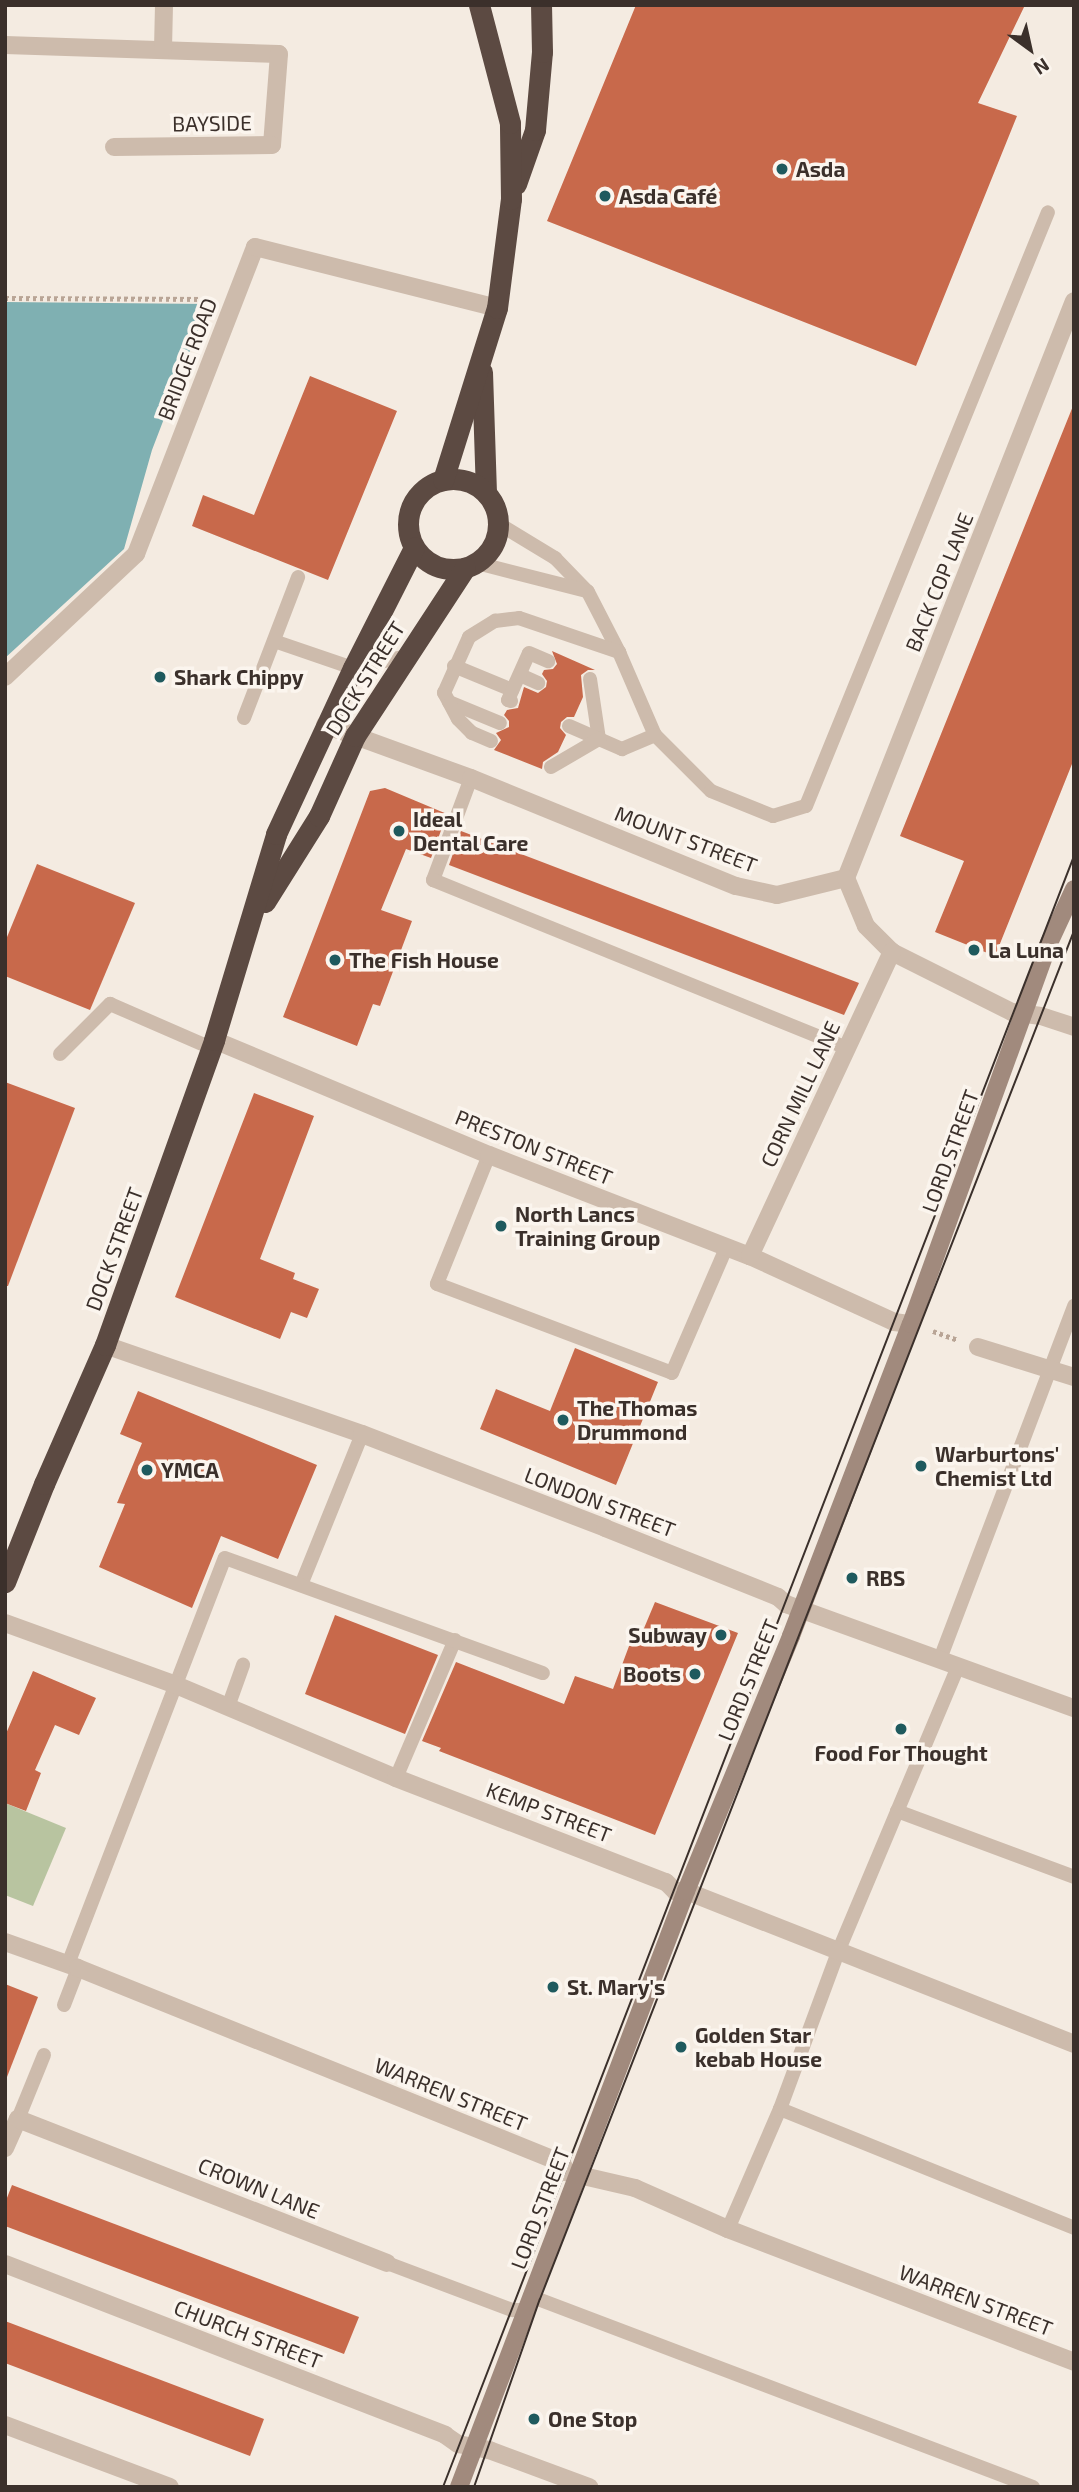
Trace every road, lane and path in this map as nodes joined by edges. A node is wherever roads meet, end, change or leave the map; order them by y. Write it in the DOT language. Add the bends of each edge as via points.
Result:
graph roads {
  1 [pos="164,5"];
  2 [pos="479,5"];
  3 [pos="541,5"];
  4 [pos="5,46"];
  5 [pos="163,49"];
  6 [pos="114,146"];
  7 [pos="511,199"];
  8 [pos="1048,212"];
  9 [pos="5,298"];
  10 [pos="235,298"];
  11 [pos="1074,301"];
  12 [pos="497,308"];
  13 [pos="1068,333"];
  14 [pos="482,353"];
  15 [pos="443,480"];
  16 [pos="486,493"];
  17 [pos="499,524"];
  18 [pos="414,548"];
  19 [pos="471,566"];
  20 [pos="298,577"];
  21 [pos="588,592"];
  22 [pos="274,641"];
  23 [pos="619,652"];
  24 [pos="407,656"];
  25 [pos="548,661"];
  26 [pos="454,666"];
  27 [pos="352,668"];
  28 [pos="520,675"];
  29 [pos="5,677"];
  30 [pos="590,679"];
  31 [pos="538,683"];
  32 [pos="449,702"];
  33 [pos="244,718"];
  34 [pos="500,723"];
  35 [pos="326,724"];
  36 [pos="569,726"];
  37 [pos="355,736"];
  38 [pos="655,736"];
  39 [pos="599,739"];
  40 [pos="491,741"];
  41 [pos="551,767"];
  42 [pos="471,778"];
  43 [pos="846,878"];
  44 [pos="1074,889"];
  45 [pos="250,925"];
  46 [pos="892,952"];
  47 [pos="1025,1012"];
  48 [pos="1074,1027"];
  49 [pos="213,1044"];
  50 [pos="846,1048"];
  51 [pos="60,1054"];
  52 [pos="489,1155"];
  53 [pos="726,1248"];
  54 [pos="750,1256"];
  55 [pos="1074,1306"];
  56 [pos="911,1324"];
  57 [pos="105,1345"];
  58 [pos="978,1347"];
  59 [pos="1050,1368"];
  60 [pos="1074,1377"];
  61 [pos="362,1434"];
  62 [pos="5,1582"];
  63 [pos="301,1585"];
  64 [pos="801,1608"];
  65 [pos="5,1623"];
  66 [pos="455,1640"];
  67 [pos="940,1659"];
  68 [pos="243,1665"];
  69 [pos="958,1666"];
  70 [pos="544,1673"];
  71 [pos="176,1685"];
  72 [pos="228,1707"];
  73 [pos="1074,1708"];
  74 [pos="396,1778"];
  75 [pos="897,1811"];
  76 [pos="1074,1877"];
  77 [pos="686,1891"];
  78 [pos="5,1942"];
  79 [pos="838,1952"];
  80 [pos="73,1966"];
  81 [pos="64,2006"];
  82 [pos="1074,2044"];
  83 [pos="44,2055"];
  84 [pos="780,2109"];
  85 [pos="18,2119"];
  86 [pos="5,2148"];
  87 [pos="578,2172"];
  88 [pos="1074,2228"];
  89 [pos="727,2229"];
  90 [pos="387,2263"];
  91 [pos="5,2264"];
  92 [pos="522,2305"];
  93 [pos="1074,2362"];
  94 [pos="5,2425"];
  95 [pos="474,2446"];
  96 [pos="170,2487"];
  97 [pos="459,2487"];
  98 [pos="589,2487"];
  99 [pos="1034,2487"];
  1 -- 5 [label="street"];
  2 -- 7 [label="highway" via="510,123"];
  3 -- 7 [label="highway" via="535,130"];
  4 -- 5 [label="street, BAYSIDE"];
  5 -- 6 [label="street, BAYSIDE" via="279,54 272,145"];
  7 -- 12 [label="highway"];
  8 -- 38 [label="lane" via="806,806 773,816 711,791"];
  9 -- 10 [label="path"];
  10 -- 12 [label="street, BRIDGE ROAD" via="255,247"];
  10 -- 29 [label="street, BRIDGE ROAD" via="136,554"];
  11 -- 13 [label="street, BACK COP LANE"];
  12 -- 14 [label="highway"];
  13 -- 43 [label="street, BACK COP LANE"];
  14 -- 15 [label="highway"];
  14 -- 16 [label="highway"];
  15 -- 16 [label="highway" via="462,480"];
  15 -- 18 [label="highway" via="424,489 411,508 409,534"];
  16 -- 17 [label="highway"];
  17 -- 19 [label="highway" via="493,546"];
  17 -- 21 [label="lane" via="555,558"];
  18 -- 19 [label="highway" via="437,567"];
  18 -- 27 [label="highway, DOCK STREET"];
  19 -- 21 [label="lane"];
  19 -- 24 [label="highway, DOCK STREET"];
  20 -- 22 [label="lane"];
  21 -- 23 [label="lane"];
  22 -- 27 [label="lane"];
  22 -- 33 [label="lane"];
  23 -- 26 [label="lane" via="519,618 495,621 469,636"];
  23 -- 38 [label="lane"];
  24 -- 27 [label="lane"];
  24 -- 37 [label="highway, DOCK STREET"];
  25 -- 28 [label="lane" via="528,653"];
  26 -- 28 [label="lane" via="512,696"];
  26 -- 32 [label="lane" via="444,693"];
  27 -- 35 [label="highway, DOCK STREET"];
  28 -- 31 [label="lane"];
  30 -- 39 [label="lane" via="587,704"];
  32 -- 34 [label="lane"];
  32 -- 40 [label="lane" via="472,733"];
  35 -- 37 [label="street, MOUNT STREET"];
  35 -- 45 [label="highway, DOCK STREET" via="276,835"];
  36 -- 39 [label="lane"];
  37 -- 42 [label="street, MOUNT STREET"];
  37 -- 45 [label="highway, DOCK STREET" via="319,816"];
  38 -- 39 [label="lane" via="622,749"];
  39 -- 41 [label="lane" via="566,751"];
  42 -- 43 [label="street, MOUNT STREET" via="736,886 776,895"];
  42 -- 50 [label="lane" via="433,880"];
  43 -- 46 [label="street" via="866,926"];
  44 -- 47 [label="street, LORD STREET"];
  45 -- 49 [label="highway, DOCK STREET"];
  46 -- 47 [label="street" via="1012,1012"];
  46 -- 50 [label="street, CORN MILL LANE"];
  47 -- 48 [label="street"];
  47 -- 56 [label="street, LORD STREET"];
  49 -- 51 [label="lane" via="110,1004"];
  49 -- 52 [label="street, PRESTON STREET"];
  49 -- 57 [label="highway, DOCK STREET"];
  50 -- 54 [label="street, CORN MILL LANE"];
  52 -- 53 [label="street, PRESTON STREET"];
  52 -- 53 [label="lane" via="437,1284 672,1373"];
  53 -- 54 [label="street, PRESTON STREET"];
  54 -- 56 [label="street, PRESTON STREET" via="894,1322"];
  55 -- 59 [label="lane"];
  56 -- 58 [label="path"];
  56 -- 64 [label="street, LORD STREET"];
  57 -- 61 [label="street, LONDON STREET"];
  57 -- 62 [label="highway, DOCK STREET"];
  58 -- 59 [label="street"];
  59 -- 60 [label="street"];
  59 -- 67 [label="lane"];
  61 -- 63 [label="lane"];
  61 -- 64 [label="street, LONDON STREET"];
  63 -- 66 [label="lane"];
  63 -- 71 [label="lane" via="225,1558"];
  64 -- 67 [label="street, LONDON STREET"];
  64 -- 77 [label="street, LORD STREET"];
  65 -- 71 [label="street, KEMP STREET"];
  66 -- 70 [label="lane"];
  66 -- 74 [label="lane"];
  67 -- 69 [label="street, LONDON STREET"];
  68 -- 72 [label="lane"];
  69 -- 73 [label="street, LONDON STREET"];
  69 -- 75 [label="lane"];
  71 -- 72 [label="street, KEMP STREET"];
  71 -- 80 [label="lane"];
  72 -- 74 [label="street, KEMP STREET"];
  74 -- 77 [label="street, KEMP STREET" via="666,1882 676,1891"];
  75 -- 76 [label="lane"];
  75 -- 79 [label="lane"];
  77 -- 79 [label="street, KEMP STREET"];
  77 -- 87 [label="street, LORD STREET"];
  78 -- 80 [label="street, WARREN STREET"];
  79 -- 82 [label="street, KEMP STREET"];
  79 -- 84 [label="lane"];
  80 -- 81 [label="lane"];
  80 -- 87 [label="street, WARREN STREET" via="559,2162 566,2172"];
  83 -- 85 [label="lane"];
  84 -- 88 [label="lane"];
  84 -- 89 [label="lane"];
  85 -- 86 [label="street"];
  85 -- 90 [label="street, CROWN LANE"];
  87 -- 89 [label="street, WARREN STREET" via="635,2188"];
  87 -- 92 [label="street, LORD STREET"];
  89 -- 93 [label="street, WARREN STREET"];
  90 -- 92 [label="lane, CROWN LANE"];
  91 -- 95 [label="street, CHURCH STREET" via="445,2435 458,2444"];
  92 -- 95 [label="street, LORD STREET"];
  92 -- 99 [label="lane, CROWN LANE"];
  94 -- 96 [label="street"];
  95 -- 97 [label="street, LORD STREET"];
  95 -- 98 [label="street, CHURCH STREET"];
}
